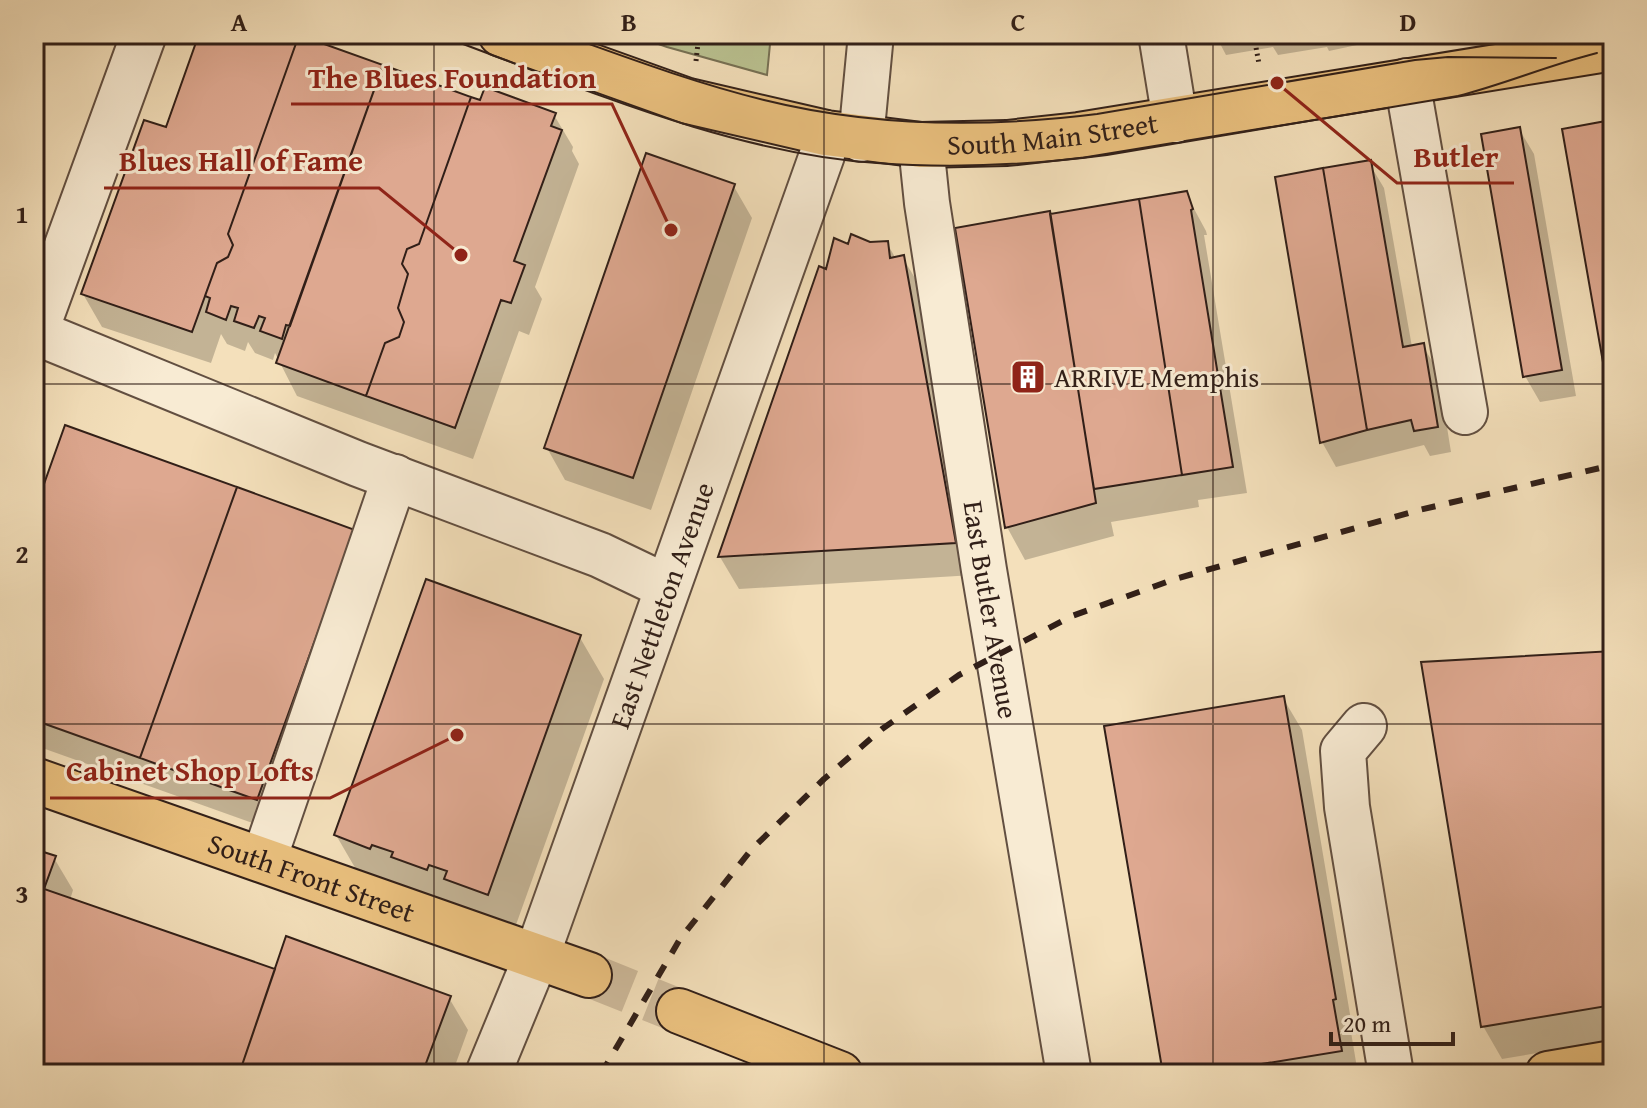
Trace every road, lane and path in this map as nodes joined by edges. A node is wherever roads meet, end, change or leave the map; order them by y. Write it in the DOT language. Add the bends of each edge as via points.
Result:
graph roads {
  1 [pos="144,34"];
  2 [pos="501,34"];
  3 [pos="871,34"];
  4 [pos="1161,34"];
  5 [pos="1255,42"];
  6 [pos="1613,48"];
  7 [pos="1259,64"];
  8 [pos="1407,81"];
  9 [pos="1175,120"];
  10 [pos="844,136"];
  11 [pos="921,145"];
  12 [pos="35,330"];
  13 [pos="1465,412"];
  14 [pos="395,477"];
  15 [pos="667,587"];
  16 [pos="1364,726"];
  17 [pos="34,780"];
  18 [pos="264,859"];
  19 [pos="537,955"];
  20 [pos="589,975"];
  21 [pos="679,1011"];
  22 [pos="1613,1063"];
  23 [pos="488,1074"];
  24 [pos="840,1074"];
  25 [pos="1069,1074"];
  26 [pos="1391,1074"];
  27 [pos="1548,1074"];
  1 -- 12 [label="street"];
  2 -- 10 [label="main road, South Main Street" via="688,101"];
  3 -- 10 [label="street, East Nettleton Avenue"];
  4 -- 9 [label="street"];
  5 -- 7 [label="path"];
  6 -- 8 [label="main road, South Main Street"];
  8 -- 9 [label="main road, South Main Street"];
  8 -- 13 [label="street"];
  9 -- 11 [label="main road, South Main Street" via="1007,143"];
  10 -- 11 [label="main road, South Main Street"];
  10 -- 15 [label="street, East Nettleton Avenue" via="817,170"];
  11 -- 25 [label="street, East Butler Avenue" via="984,570"];
  12 -- 14 [label="street"];
  14 -- 15 [label="street" via="600,555"];
  14 -- 18 [label="street"];
  15 -- 19 [label="street, East Nettleton Avenue"];
  16 -- 26 [label="street" via="1343,751 1347,807"];
  17 -- 18 [label="main road, South Front Street"];
  18 -- 19 [label="main road, South Front Street"];
  19 -- 20 [label="main road, South Front Street"];
  19 -- 23 [label="street, East Nettleton Avenue"];
  21 -- 24 [label="main road"];
  22 -- 27 [label="main road"];
}
